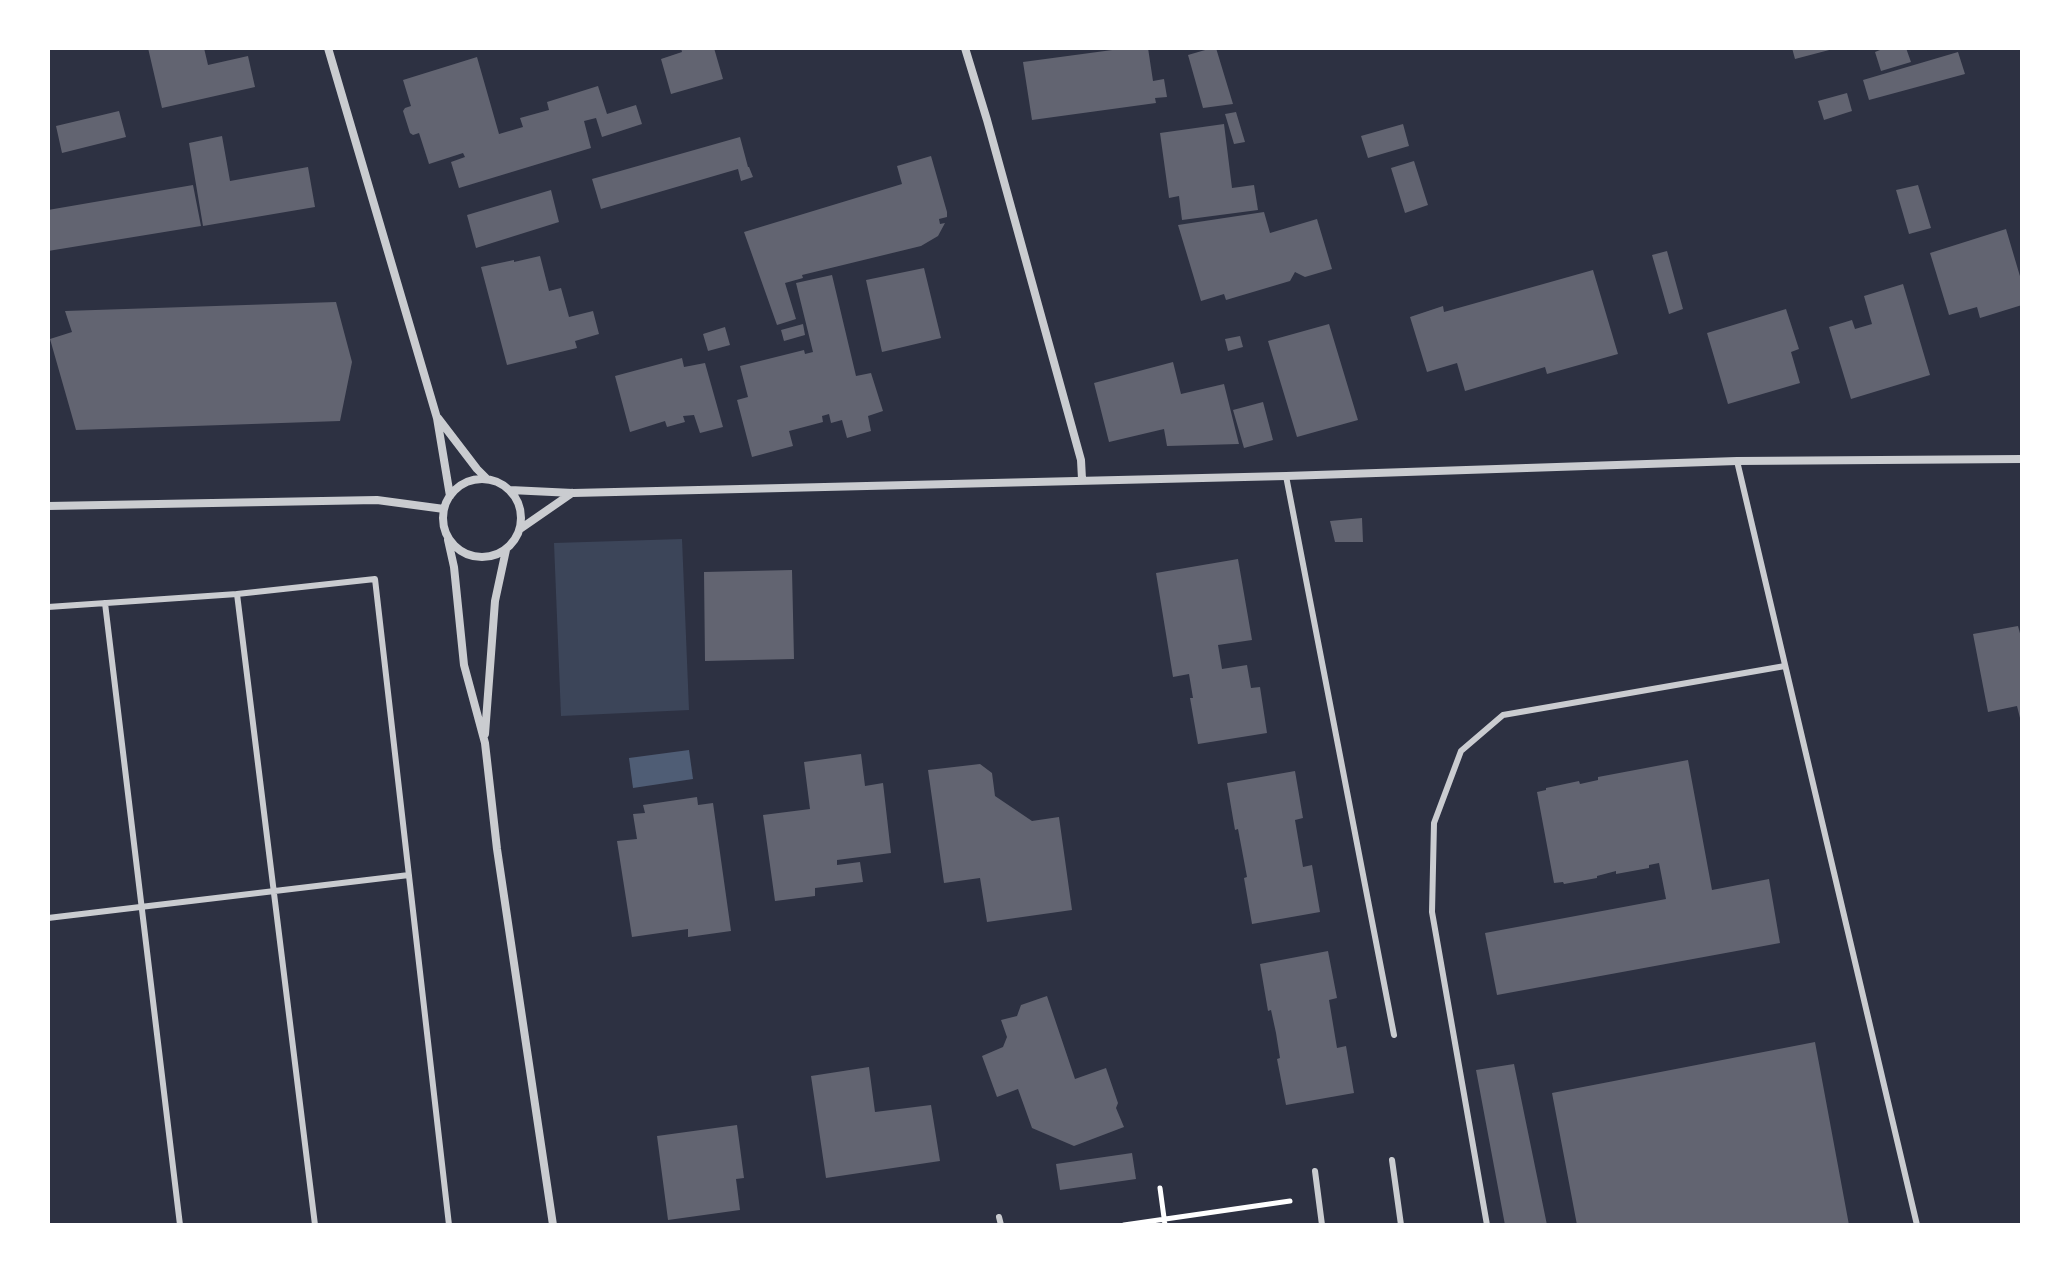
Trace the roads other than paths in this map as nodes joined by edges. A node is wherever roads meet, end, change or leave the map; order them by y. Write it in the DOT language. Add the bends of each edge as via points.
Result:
graph roads {
  1 [pos="328,48"];
  2 [pos="965,48"];
  3 [pos="437,418"];
  4 [pos="2022,459"];
  5 [pos="1737,461"];
  6 [pos="1286,476"];
  7 [pos="487,479"];
  8 [pos="1082,479"];
  9 [pos="510,490"];
  10 [pos="573,493"];
  11 [pos="450,496"];
  12 [pos="48,506"];
  13 [pos="444,509"];
  14 [pos="520,529"];
  15 [pos="448,540"];
  16 [pos="506,550"];
  17 [pos="237,594"];
  18 [pos="105,603"];
  19 [pos="48,607"];
  20 [pos="1785,666"];
  21 [pos="485,743"];
  22 [pos="409,875"];
  23 [pos="274,891"];
  24 [pos="142,906"];
  25 [pos="48,918"];
  26 [pos="1394,1035"];
  27 [pos="1392,1160"];
  28 [pos="1315,1171"];
  29 [pos="180,1225"];
  30 [pos="315,1225"];
  31 [pos="449,1225"];
  32 [pos="553,1225"];
  33 [pos="1322,1225"];
  34 [pos="1401,1225"];
  35 [pos="1487,1225"];
  36 [pos="1917,1225"];
  1 -- 3 [label="street"];
  2 -- 8 [label="street" via="1081,460"];
  3 -- 7 [label="street"];
  3 -- 11 [label="street"];
  4 -- 5 [label="street"];
  5 -- 6 [label="street"];
  5 -- 20 [label="lane"];
  6 -- 8 [label="street"];
  6 -- 26 [label="lane"];
  7 -- 9 [label="street"];
  7 -- 11 [label="street" via="466,482"];
  8 -- 10 [label="street"];
  9 -- 10 [label="street"];
  9 -- 14 [label="street" via="521,508"];
  10 -- 14 [label="street"];
  11 -- 13 [label="street"];
  12 -- 13 [label="street" via="377,500"];
  13 -- 15 [label="street"];
  14 -- 16 [label="street"];
  15 -- 16 [label="street" via="475,557"];
  15 -- 21 [label="street" via="464,665"];
  16 -- 21 [label="street" via="495,601"];
  17 -- 18 [label="lane"];
  17 -- 22 [label="lane" via="375,579"];
  17 -- 23 [label="lane"];
  18 -- 19 [label="lane"];
  18 -- 24 [label="lane"];
  20 -- 35 [label="lane" via="1503,715 1461,751 1434,823 1432,912"];
  20 -- 36 [label="lane"];
  21 -- 32 [label="street"];
  22 -- 23 [label="lane"];
  22 -- 31 [label="lane"];
  23 -- 24 [label="lane"];
  23 -- 30 [label="lane"];
  24 -- 25 [label="lane"];
  24 -- 29 [label="lane"];
  27 -- 34 [label="lane"];
  28 -- 33 [label="lane"];
}
